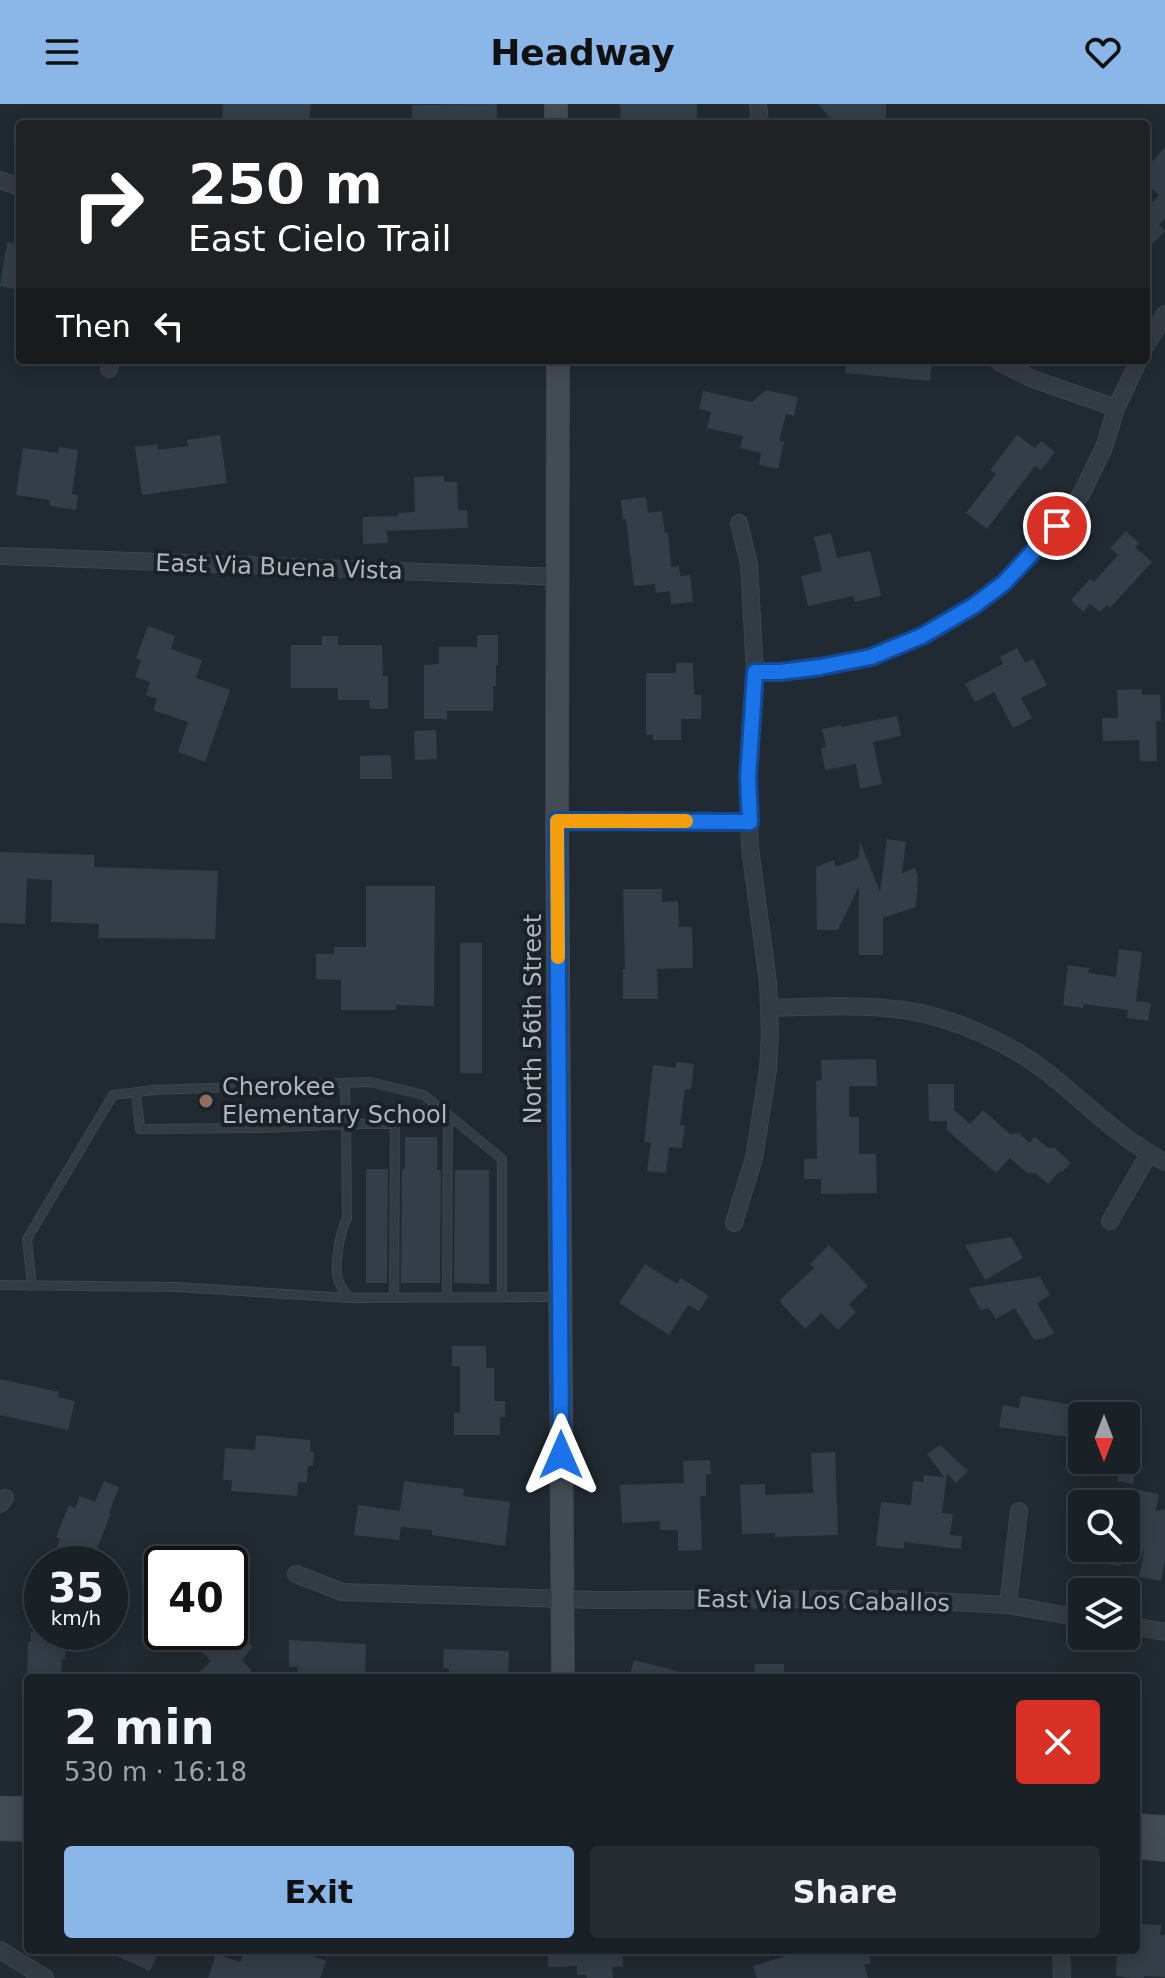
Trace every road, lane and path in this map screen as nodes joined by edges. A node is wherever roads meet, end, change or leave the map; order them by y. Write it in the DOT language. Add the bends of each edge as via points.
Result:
graph roads {
  1 [pos="1165,314"];
  2 [pos="1150,338"];
  3 [pos="558,364"];
  4 [pos="1003,364"];
  5 [pos="1137,364"];
  6 [pos="1116,408"];
  7 [pos="739,523"];
  8 [pos="0,556"];
  9 [pos="559,577"];
  10 [pos="755,672"];
  11 [pos="557,821"];
  12 [pos="750,822"];
  13 [pos="769,1008"];
  14 [pos="345,1083"];
  15 [pos="136,1092"];
  16 [pos="448,1115"];
  17 [pos="346,1124"];
  18 [pos="1149,1154"];
  19 [pos="1165,1162"];
  20 [pos="1110,1221"];
  21 [pos="734,1223"];
  22 [pos="0,1285"];
  23 [pos="32,1286"];
  24 [pos="560,1297"];
  25 [pos="350,1298"];
  26 [pos="394,1298"];
  27 [pos="447,1298"];
  28 [pos="502,1298"];
  29 [pos="1019,1511"];
  30 [pos="296,1574"];
  31 [pos="562,1599"];
  32 [pos="1008,1605"];
  33 [pos="1068,1616"];
  34 [pos="1140,1628"];
  35 [pos="1165,1632"];
  36 [pos="563,1674"];
  37 [pos="0,1808"];
  38 [pos="24,1808"];
  39 [pos="1140,1825"];
  40 [pos="1165,1827"];
  41 [pos="0,1829"];
  42 [pos="24,1830"];
  43 [pos="1140,1847"];
  44 [pos="1165,1850"];
  45 [pos="0,1950"];
  46 [pos="1061,1954"];
  47 [pos="45,1978"];
  48 [pos="1062,1978"];
  1 -- 2 [label="street"];
  3 -- 9 [label="street, North 56th Street"];
  4 -- 6 [label="street"];
  5 -- 6 [label="street"];
  6 -- 10 [label="street" via="1082,493 1004,583 975,605 922,636 871,657"];
  7 -- 10 [label="street" via="749,564"];
  8 -- 9 [label="street, East Via Buena Vista"];
  9 -- 11 [label="street, North 56th Street"];
  10 -- 12 [label="street"];
  11 -- 12 [label="street"];
  11 -- 24 [label="street, North 56th Street"];
  12 -- 13 [label="street"];
  13 -- 18 [label="street" via="906,1011 982,1034 1047,1072"];
  13 -- 21 [label="street" via="768,1070 756,1147"];
  14 -- 15 [label="lane"];
  14 -- 16 [label="lane" via="370,1082 424,1095"];
  14 -- 17 [label="lane"];
  15 -- 17 [label="lane" via="140,1129"];
  15 -- 23 [label="lane" via="113,1095 27,1239"];
  16 -- 27 [label="lane"];
  16 -- 28 [label="lane" via="502,1159"];
  17 -- 25 [label="lane" via="347,1218 337,1277"];
  17 -- 26 [label="lane" via="395,1124"];
  18 -- 19 [label="street"];
  18 -- 20 [label="street"];
  22 -- 23 [label="lane"];
  23 -- 25 [label="lane" via="177,1287"];
  24 -- 28 [label="lane"];
  24 -- 31 [label="street, North 56th Street"];
  25 -- 26 [label="lane"];
  26 -- 27 [label="lane"];
  27 -- 28 [label="lane"];
  29 -- 32 [label="street"];
  30 -- 31 [label="street, East Via Los Caballos" via="342,1592"];
  31 -- 32 [label="street, East Via Los Caballos" via="894,1599"];
  31 -- 36 [label="street, North 56th Street"];
  32 -- 33 [label="street, East Via Los Caballos"];
  34 -- 35 [label="street"];
  37 -- 38 [label="street"];
  39 -- 40 [label="street"];
  41 -- 42 [label="street"];
  43 -- 44 [label="street"];
  45 -- 47 [label="street"];
  46 -- 48 [label="street"];
}
